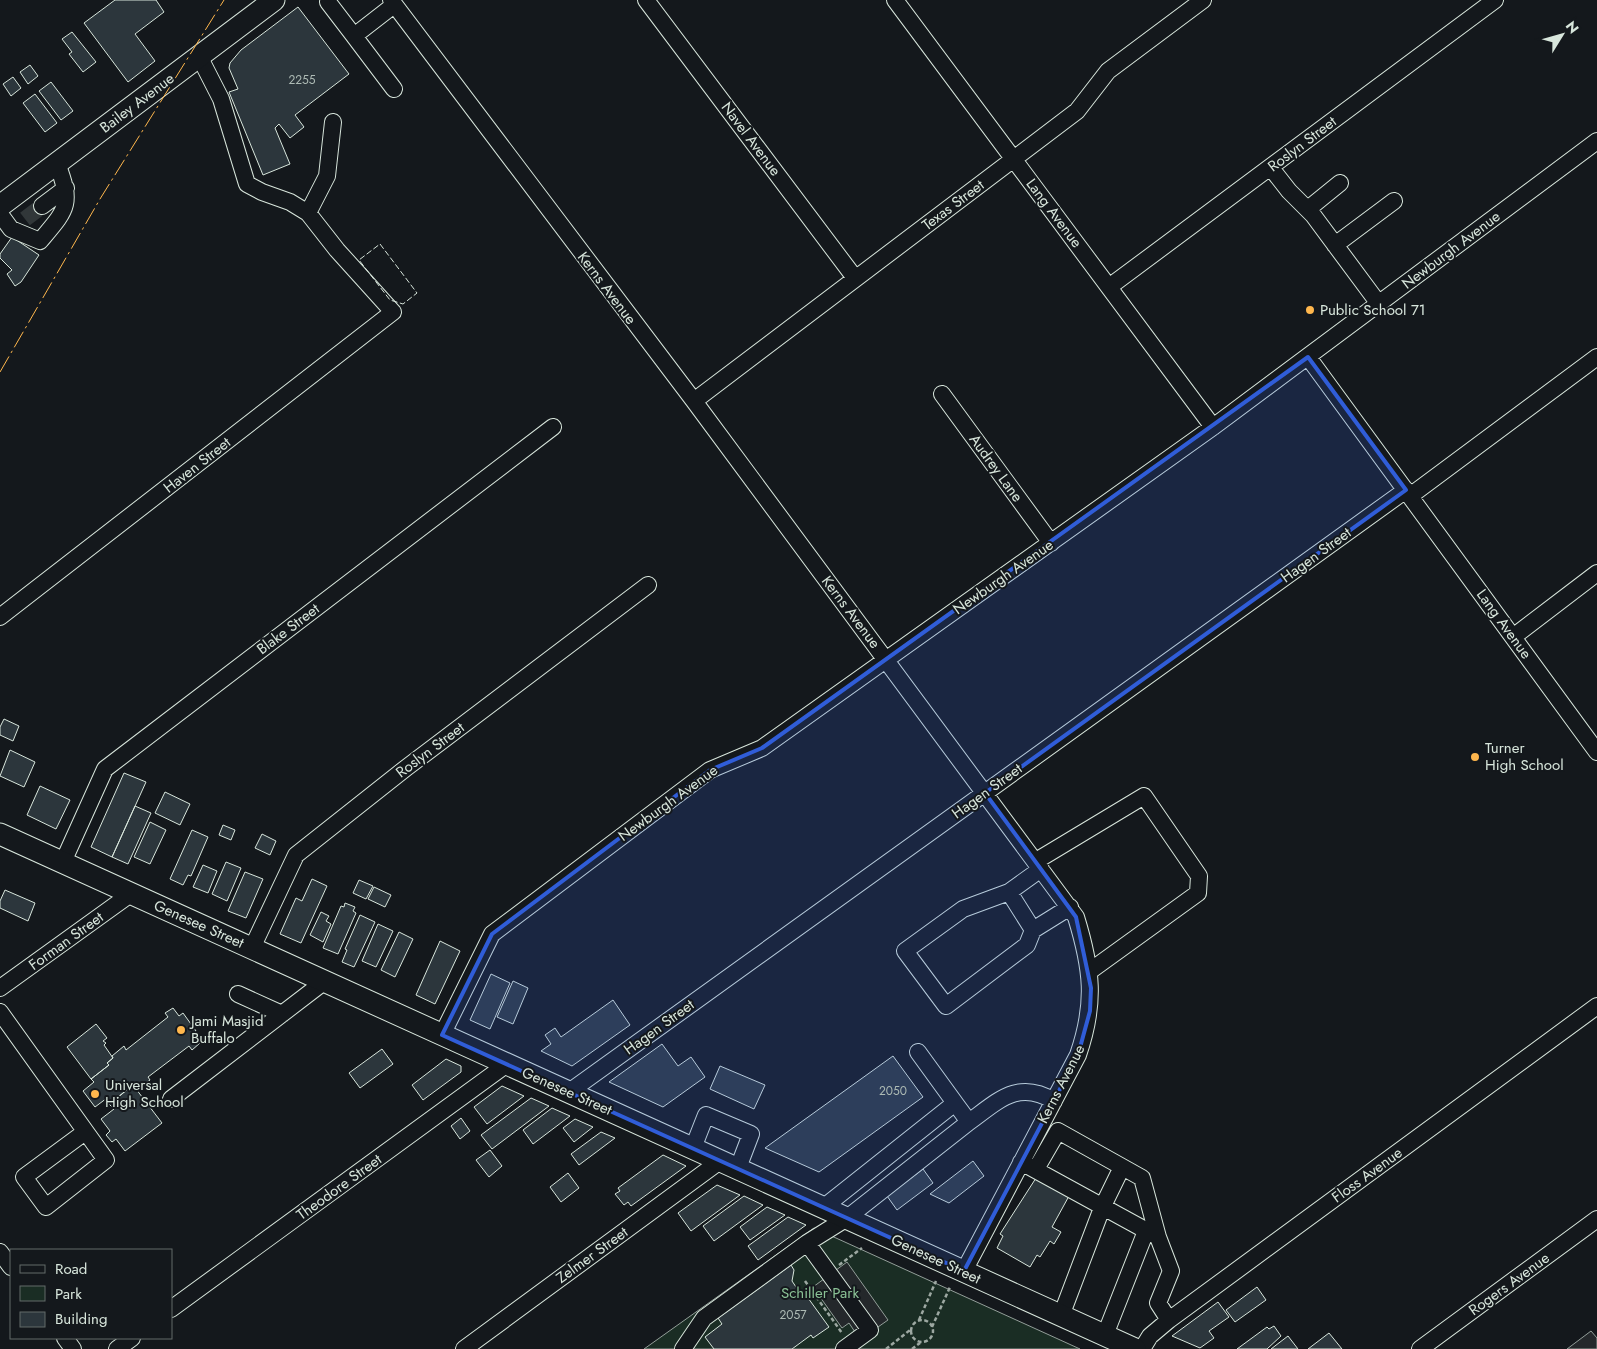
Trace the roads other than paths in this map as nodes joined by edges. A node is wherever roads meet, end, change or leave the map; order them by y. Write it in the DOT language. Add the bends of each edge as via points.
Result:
graph roads {
  1 [pos="274,0"];
  2 [pos="646,0"];
  3 [pos="1202,0"];
  4 [pos="1494,0"];
  5 [pos="328,2"];
  6 [pos="393,2"];
  7 [pos="900,2"];
  8 [pos="354,36"];
  9 [pos="199,56"];
  10 [pos="394,89"];
  11 [pos="333,122"];
  12 [pos="1597,141"];
  13 [pos="1014,159"];
  14 [pos="56,163"];
  15 [pos="1271,168"];
  16 [pos="1340,183"];
  17 [pos="66,188"];
  18 [pos="1394,201"];
  19 [pos="0,206"];
  20 [pos="42,206"];
  21 [pos="1308,209"];
  22 [pos="308,213"];
  23 [pos="0,214"];
  24 [pos="25,219"];
  25 [pos="11,229"];
  26 [pos="1335,245"];
  27 [pos="855,278"];
  28 [pos="1109,287"];
  29 [pos="1379,304"];
  30 [pos="1308,357"];
  31 [pos="1597,357"];
  32 [pos="942,394"];
  33 [pos="694,401"];
  34 [pos="1213,427"];
  35 [pos="552,428"];
  36 [pos="1408,493"];
  37 [pos="1051,543"];
  38 [pos="1597,573"];
  39 [pos="648,585"];
  40 [pos="0,617"];
  41 [pos="1513,637"];
  42 [pos="886,660"];
  43 [pos="1597,752"];
  44 [pos="985,793"];
  45 [pos="0,834"];
  46 [pos="63,862"];
  47 [pos="1038,865"];
  48 [pos="1008,892"];
  49 [pos="132,893"];
  50 [pos="1070,907"];
  51 [pos="1033,930"];
  52 [pos="252,948"];
  53 [pos="1090,971"];
  54 [pos="325,981"];
  55 [pos="0,988"];
  56 [pos="238,994"];
  57 [pos="1597,1006"];
  58 [pos="0,1012"];
  59 [pos="282,1014"];
  60 [pos="442,1035"];
  61 [pos="918,1052"];
  62 [pos="507,1064"];
  63 [pos="569,1092"];
  64 [pos="171,1099"];
  65 [pos="1054,1101"];
  66 [pos="955,1103"];
  67 [pos="969,1122"];
  68 [pos="1042,1124"];
  69 [pos="1058,1131"];
  70 [pos="85,1132"];
  71 [pos="693,1148"];
  72 [pos="1021,1162"];
  73 [pos="729,1165"];
  74 [pos="1122,1167"];
  75 [pos="1036,1170"];
  76 [pos="858,1179"];
  77 [pos="881,1191"];
  78 [pos="824,1207"];
  79 [pos="1102,1208"];
  80 [pos="847,1218"];
  81 [pos="1597,1219"];
  82 [pos="1152,1234"];
  83 [pos="807,1243"];
  84 [pos="0,1252"];
  85 [pos="10,1265"];
  86 [pos="964,1271"];
  87 [pos="172,1308"];
  88 [pos="1061,1316"];
  89 [pos="1169,1320"];
  90 [pos="1105,1335"];
  91 [pos="131,1339"];
  92 [pos="845,1344"];
  93 [pos="117,1349"];
  94 [pos="464,1349"];
  95 [pos="683,1349"];
  96 [pos="1135,1349"];
  97 [pos="1142,1349"];
  98 [pos="1420,1349"];
  1 -- 9 [label="main road, Bailey Avenue"];
  2 -- 27 [label="street, Navel Avenue"];
  3 -- 13 [label="street, Texas Street" via="1108,71 1077,111"];
  4 -- 15 [label="street, Roslyn Street"];
  5 -- 8 [label="street"];
  6 -- 8 [label="street"];
  6 -- 33 [label="street, Kerns Avenue"];
  7 -- 13 [label="street, Lang Avenue"];
  8 -- 10 [label="street"];
  9 -- 14 [label="main road, Bailey Avenue"];
  9 -- 22 [label="street" via="221,99 247,184"];
  11 -- 22 [label="street" via="327,176"];
  12 -- 29 [label="street, Newburgh Avenue"];
  13 -- 27 [label="street, Texas Street"];
  13 -- 28 [label="street, Lang Avenue"];
  14 -- 17 [label="street"];
  14 -- 19 [label="main road, Bailey Avenue"];
  15 -- 21 [label="street"];
  15 -- 28 [label="street, Roslyn Street"];
  16 -- 21 [label="street"];
  17 -- 20 [label="street"];
  17 -- 25 [label="street" via="63,213 40,242"];
  18 -- 26 [label="street"];
  21 -- 26 [label="street"];
  22 -- 40 [label="street, Haven Street" via="393,312"];
  23 -- 25 [label="street"];
  24 -- 25 [label="street"];
  26 -- 29 [label="street"];
  27 -- 33 [label="street, Texas Street"];
  28 -- 34 [label="street, Lang Avenue"];
  29 -- 30 [label="street, Newburgh Avenue"];
  30 -- 34 [label="street, Newburgh Avenue"];
  30 -- 36 [label="street, Lang Avenue"];
  31 -- 36 [label="street, Hagen Street"];
  32 -- 37 [label="street, Audrey Lane"];
  33 -- 42 [label="street, Kerns Avenue"];
  34 -- 37 [label="street, Newburgh Avenue"];
  35 -- 46 [label="street, Blake Street" via="105,769"];
  36 -- 41 [label="street, Lang Avenue"];
  36 -- 44 [label="street, Hagen Street"];
  37 -- 42 [label="street, Newburgh Avenue"];
  38 -- 41 [label="street"];
  39 -- 52 [label="street, Roslyn Street" via="296,855"];
  41 -- 43 [label="street, Lang Avenue"];
  42 -- 44 [label="street, Kerns Avenue"];
  42 -- 60 [label="street, Newburgh Avenue" via="762,748 710,770 492,934"];
  44 -- 47 [label="street, Kerns Avenue"];
  44 -- 63 [label="street, Hagen Street"];
  45 -- 46 [label="main road, Genesee Street"];
  46 -- 49 [label="main road, Genesee Street"];
  47 -- 48 [label="street"];
  47 -- 50 [label="street, Kerns Avenue"];
  47 -- 53 [label="street" via="1144,796 1199,876 1198,893"];
  48 -- 51 [label="street"];
  48 -- 51 [label="street" via="963,909 905,951 946,1006 1027,945"];
  49 -- 52 [label="main road, Genesee Street"];
  49 -- 55 [label="street, Forman Street"];
  50 -- 51 [label="street"];
  50 -- 53 [label="street, Kerns Avenue" via="1076,917"];
  52 -- 54 [label="main road, Genesee Street"];
  53 -- 65 [label="street, Kerns Avenue" via="1090,1011 1086,1033"];
  54 -- 59 [label="street"];
  54 -- 60 [label="main road, Genesee Street"];
  56 -- 59 [label="street"];
  57 -- 89 [label="street, Floss Avenue"];
  58 -- 70 [label="street"];
  59 -- 64 [label="street"];
  60 -- 62 [label="main road, Genesee Street"];
  61 -- 66 [label="street"];
  62 -- 63 [label="main road, Genesee Street"];
  62 -- 87 [label="street, Theodore Street"];
  63 -- 71 [label="main road, Genesee Street"];
  65 -- 67 [label="street" via="1039,1092 1021,1091 1003,1097"];
  65 -- 68 [label="street, Kerns Avenue"];
  66 -- 67 [label="street"];
  66 -- 76 [label="street"];
  67 -- 77 [label="street"];
  68 -- 69 [label="street"];
  68 -- 72 [label="street, Kerns Avenue"];
  69 -- 74 [label="street"];
  69 -- 75 [label="street"];
  70 -- 70 [label="street" via="106,1160 46,1207 24,1177"];
  71 -- 73 [label="main road, Genesee Street"];
  71 -- 73 [label="street" via="706,1115 751,1134"];
  72 -- 75 [label="street"];
  72 -- 86 [label="street, Kerns Avenue"];
  73 -- 78 [label="main road, Genesee Street"];
  73 -- 94 [label="street, Zelmer Street"];
  74 -- 79 [label="street"];
  74 -- 82 [label="street" via="1142,1178"];
  75 -- 79 [label="street"];
  76 -- 77 [label="street"];
  76 -- 78 [label="street"];
  77 -- 80 [label="street"];
  78 -- 80 [label="main road, Genesee Street"];
  79 -- 82 [label="street"];
  79 -- 88 [label="street"];
  80 -- 83 [label="street"];
  80 -- 86 [label="main road, Genesee Street"];
  81 -- 98 [label="street, Rogers Avenue"];
  82 -- 89 [label="street" via="1171,1271 1158,1303"];
  82 -- 90 [label="street"];
  83 -- 92 [label="street" via="870,1330"];
  83 -- 95 [label="street" via="704,1318"];
  84 -- 85 [label="street"];
  86 -- 88 [label="main road, Genesee Street"];
  88 -- 90 [label="main road, Genesee Street"];
  89 -- 97 [label="street, Floss Avenue" via="1150,1336"];
  90 -- 96 [label="main road, Genesee Street"];
  91 -- 93 [label="street"];
}
